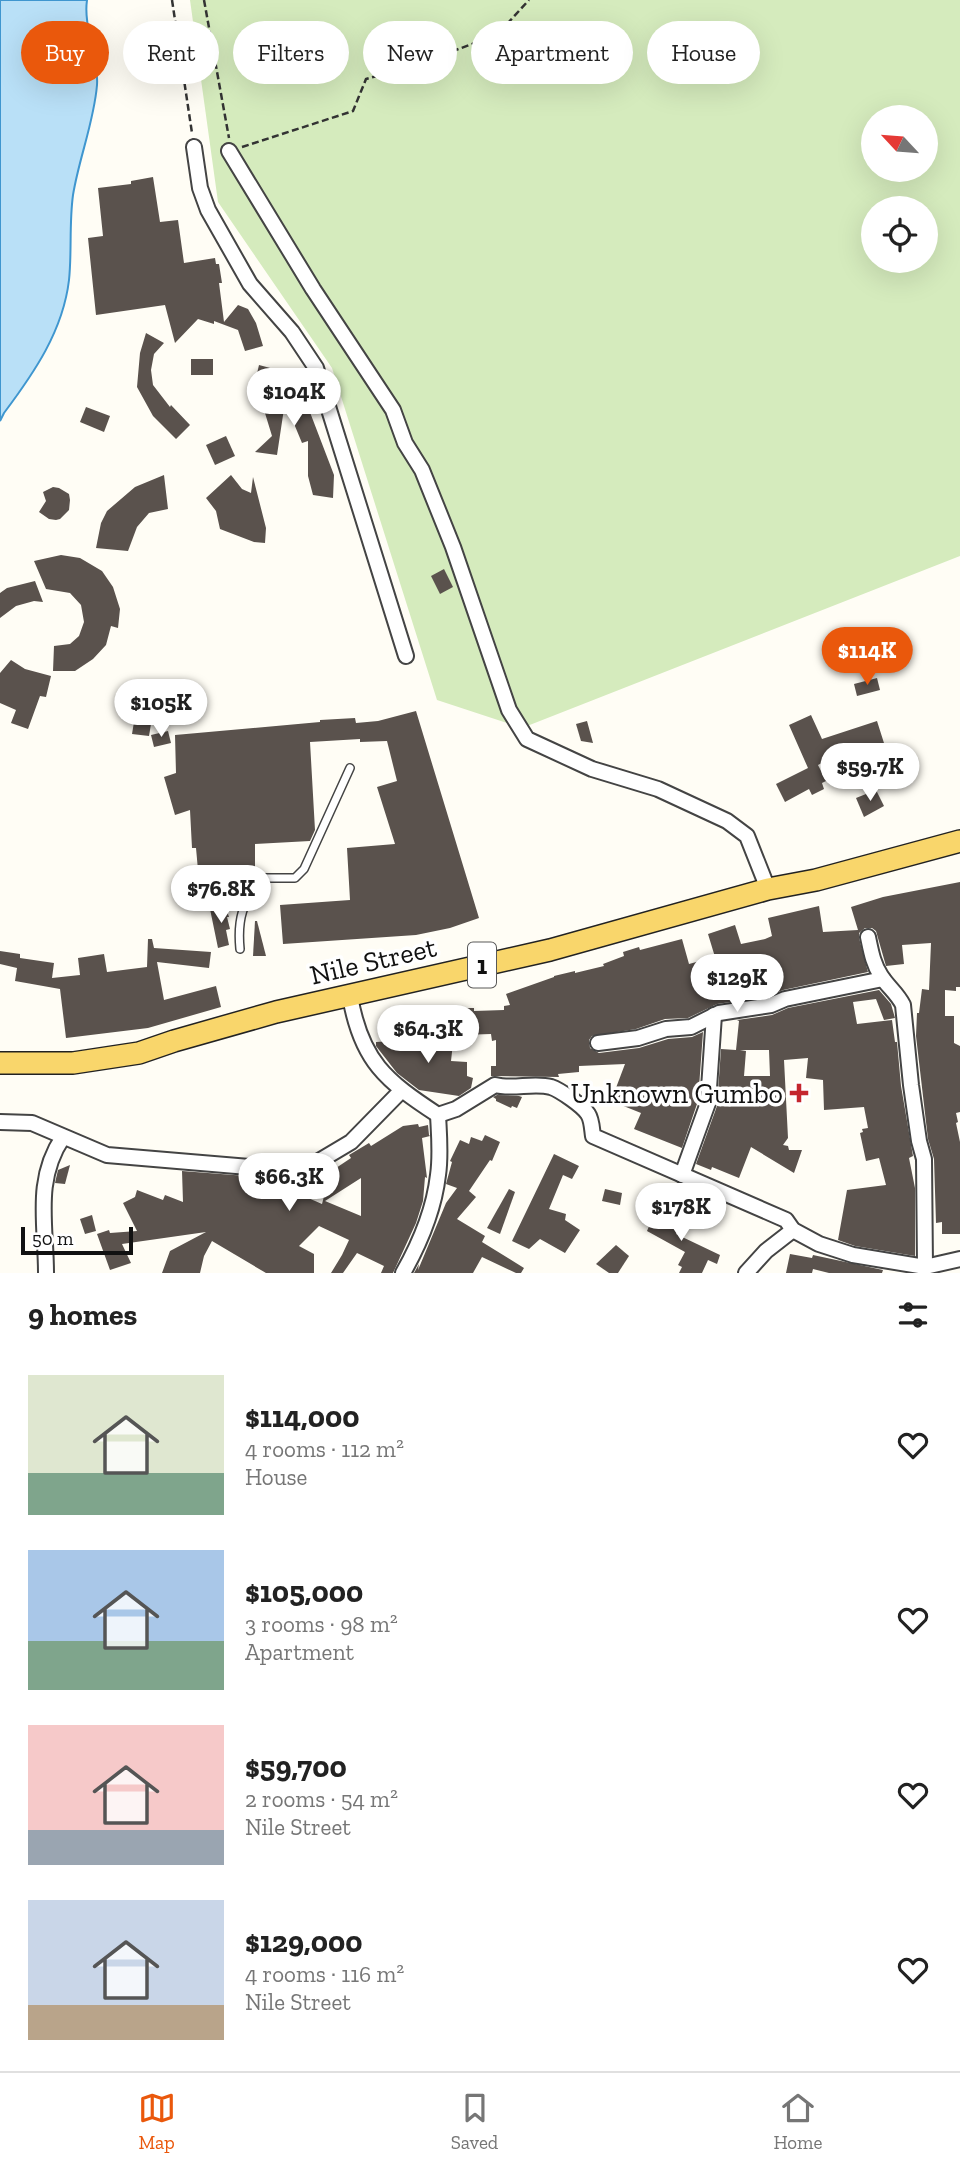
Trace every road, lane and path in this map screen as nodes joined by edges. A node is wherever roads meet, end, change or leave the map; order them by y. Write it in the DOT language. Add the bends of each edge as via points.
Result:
graph roads {
  1 [pos="172,0"];
  2 [pos="204,0"];
  3 [pos="529,0"];
  4 [pos="194,147"];
  5 [pos="229,151"];
  6 [pos="406,656"];
  7 [pos="350,768"];
  8 [pos="960,841"];
  9 [pos="768,889"];
  10 [pos="868,937"];
  11 [pos="240,949"];
  12 [pos="883,979"];
  13 [pos="350,996"];
  14 [pos="714,1016"];
  15 [pos="598,1043"];
  16 [pos="0,1063"];
  17 [pos="401,1091"];
  18 [pos="438,1115"];
  19 [pos="0,1122"];
  20 [pos="63,1137"];
  21 [pos="682,1175"];
  22 [pos="793,1230"];
  23 [pos="955,1264"];
  24 [pos="925,1268"];
  25 [pos="47,1273"];
  26 [pos="403,1273"];
  27 [pos="746,1273"];
  1 -- 4 [label="path"];
  2 -- 5 [label="path"];
  3 -- 5 [label="path" via="497,35 366,79 352,111"];
  4 -- 6 [label="street" via="208,210 250,284 316,368"];
  5 -- 9 [label="street" via="274,229 393,410 453,547 509,710 527,739 727,821 747,836"];
  7 -- 11 [label="lane" via="304,869 295,878 260,878 246,899 239,916"];
  8 -- 9 [label="main road, Nile Street / 1"];
  9 -- 13 [label="main road, Nile Street / 1" via="550,950"];
  10 -- 12 [label="street"];
  12 -- 14 [label="street"];
  12 -- 24 [label="street" via="902,1005 924,1159"];
  13 -- 16 [label="main road, Nile Street / 1" via="276,1012 139,1054 73,1063"];
  13 -- 17 [label="street" via="360,1038 376,1066"];
  14 -- 15 [label="street" via="691,1027"];
  14 -- 21 [label="street" via="708,1103"];
  17 -- 18 [label="street"];
  17 -- 20 [label="street" via="351,1142 309,1167 272,1169 107,1155"];
  18 -- 21 [label="street" via="495,1085 552,1087 589,1115 593,1136"];
  18 -- 26 [label="street" via="438,1175 432,1206"];
  19 -- 20 [label="street" via="33,1123"];
  20 -- 25 [label="street" via="53,1152 43,1192"];
  21 -- 22 [label="street" via="786,1220"];
  22 -- 24 [label="street" via="853,1255"];
  22 -- 27 [label="street"];
  23 -- 24 [label="street"];
}
